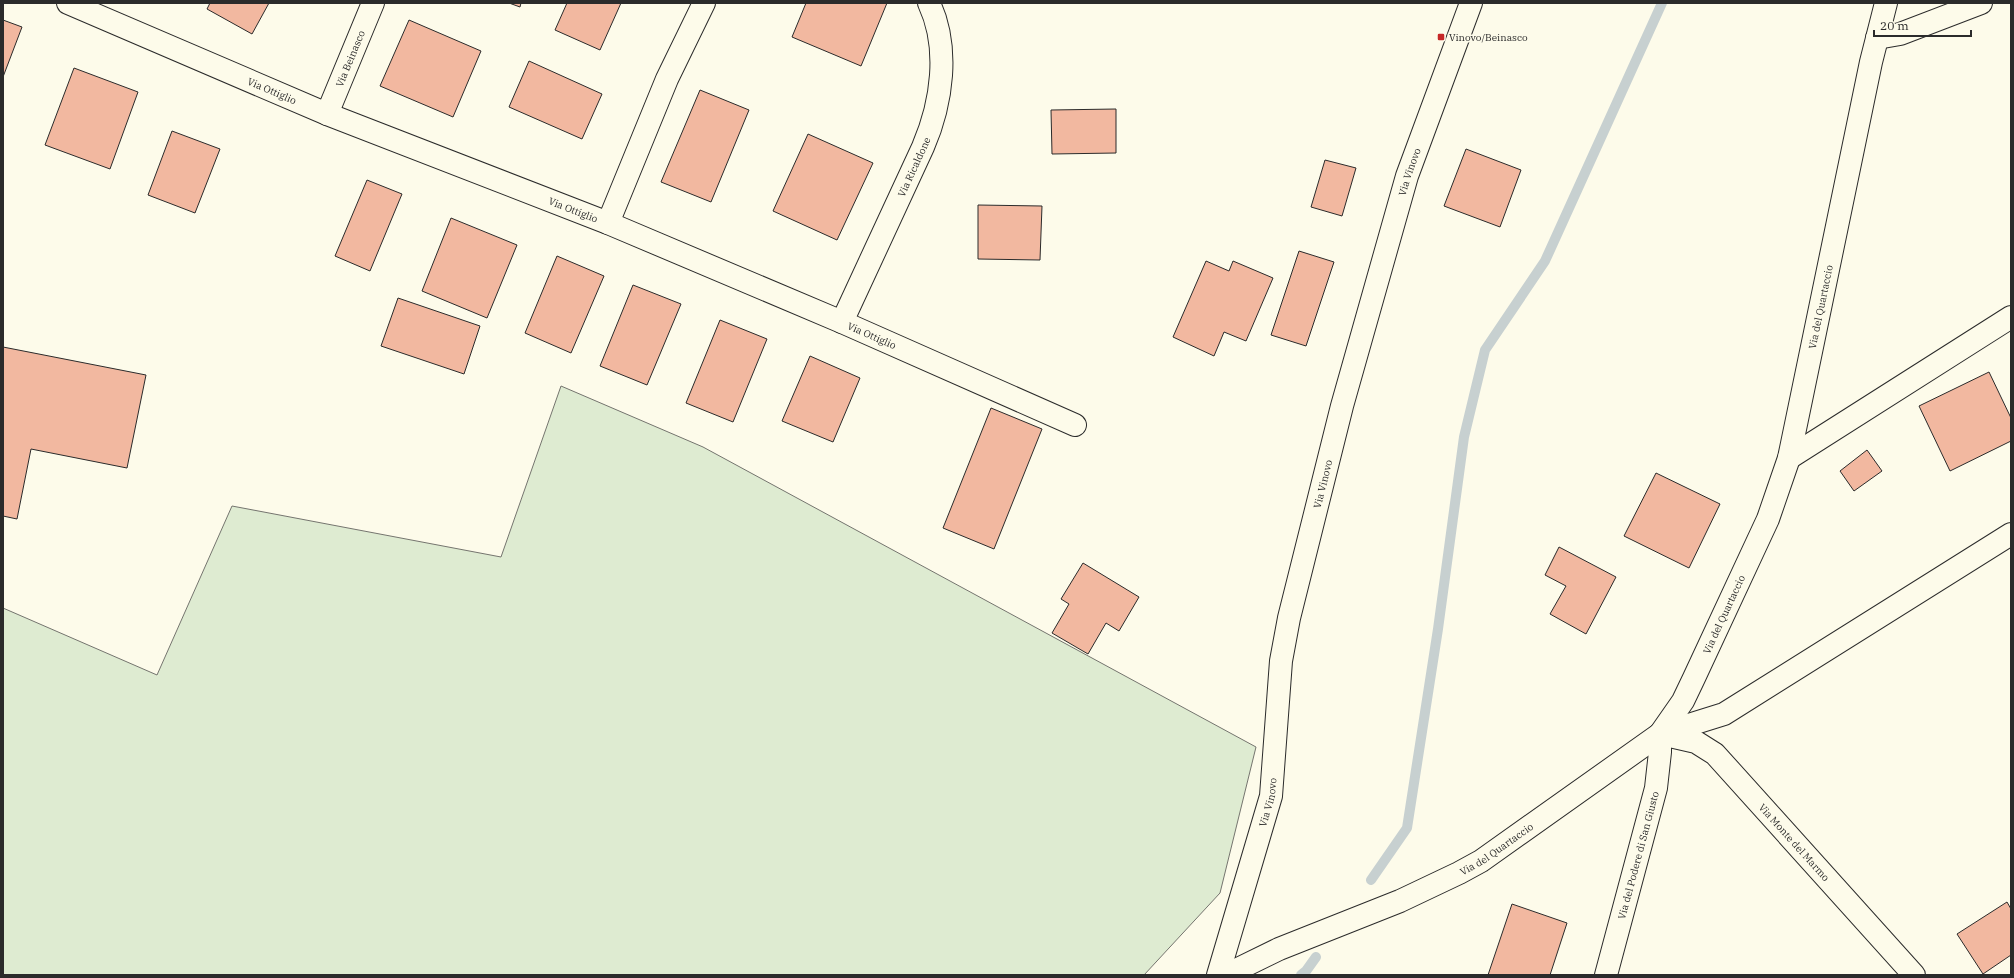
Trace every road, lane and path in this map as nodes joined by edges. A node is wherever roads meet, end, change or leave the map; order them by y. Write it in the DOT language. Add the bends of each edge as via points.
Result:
graph roads {
  1 [pos="68,3"];
  2 [pos="373,3"];
  3 [pos="704,3"];
  4 [pos="929,3"];
  5 [pos="1471,3"];
  6 [pos="1886,3"];
  7 [pos="1981,3"];
  8 [pos="1877,38"];
  9 [pos="327,114"];
  10 [pos="608,223"];
  11 [pos="2011,317"];
  12 [pos="842,322"];
  13 [pos="1075,425"];
  14 [pos="1789,458"];
  15 [pos="2011,534"];
  16 [pos="1660,734"];
  17 [pos="1218,975"];
  18 [pos="1226,975"];
  19 [pos="1606,975"];
  20 [pos="1914,975"];
  1 -- 9 [label="street, Via Ottiglio"];
  2 -- 9 [label="street, Via Beinasco"];
  3 -- 10 [label="street" via="667,79"];
  4 -- 12 [label="street, Via Ricaldone" via="936,20 940,57 940,86 934,118"];
  5 -- 17 [label="street, Via Vinovo" via="1407,176 1342,406 1289,618 1282,661 1271,796"];
  6 -- 8 [label="street, Via del Quartaccio"];
  7 -- 8 [label="street" via="1900,34"];
  8 -- 14 [label="street, Via del Quartaccio"];
  9 -- 10 [label="street, Via Ottiglio"];
  10 -- 12 [label="street, Via Ottiglio"];
  11 -- 14 [label="street"];
  12 -- 13 [label="street, Via Ottiglio"];
  14 -- 16 [label="street, Via del Quartaccio" via="1768,519 1692,684"];
  15 -- 16 [label="street" via="1724,714"];
  16 -- 18 [label="street, Via del Quartaccio" via="1481,861 1406,898 1279,949"];
  16 -- 19 [label="street, Via del Podere di San Giusto" via="1656,788"];
  16 -- 20 [label="street, Via Monte del Marmo" via="1696,742 1715,754"];
}
